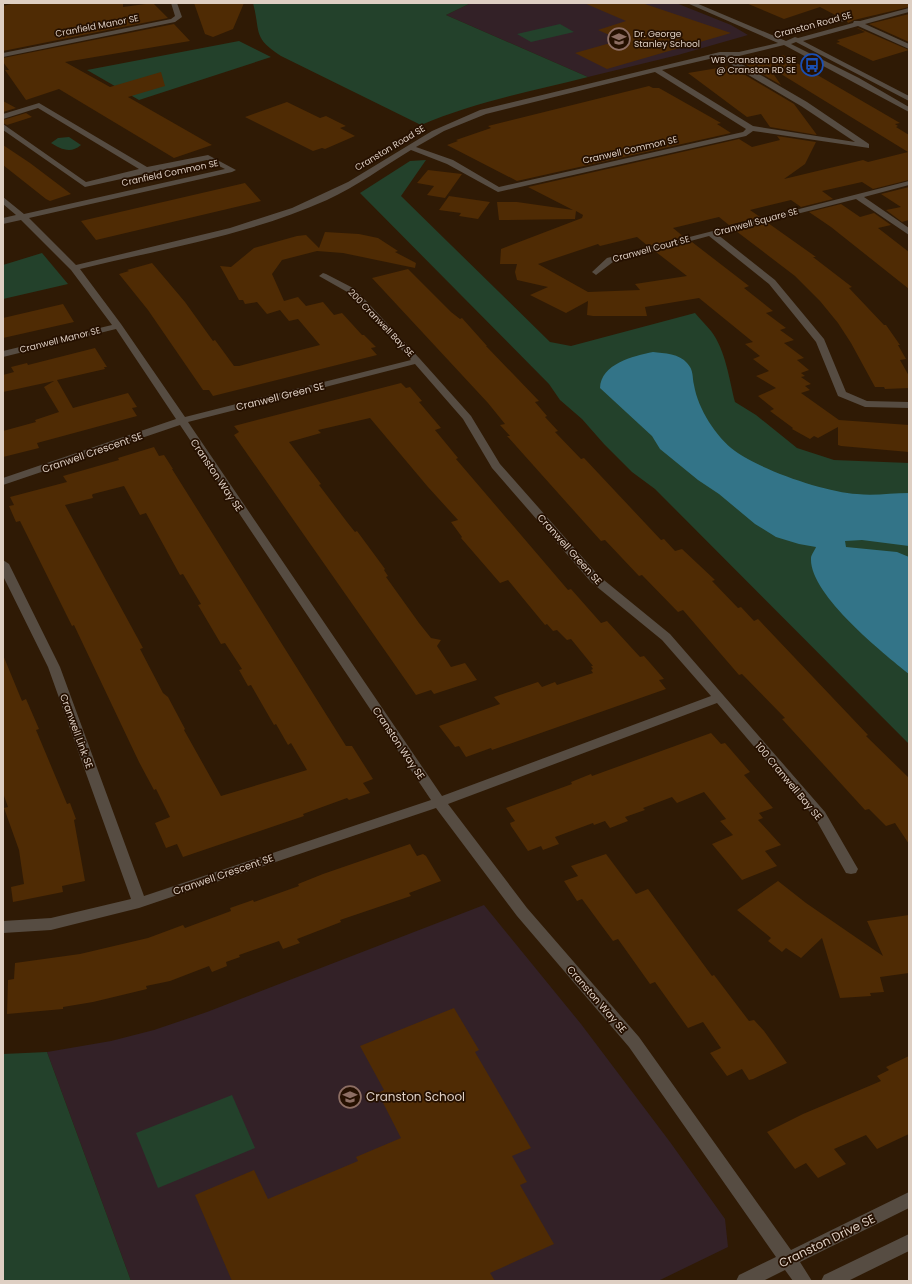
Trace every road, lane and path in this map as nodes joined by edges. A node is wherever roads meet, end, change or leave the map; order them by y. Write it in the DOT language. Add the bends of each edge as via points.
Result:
graph roads {
  1 [pos="174,3"];
  2 [pos="690,3"];
  3 [pos="906,3"];
  4 [pos="909,5"];
  5 [pos="909,10"];
  6 [pos="847,18"];
  7 [pos="859,24"];
  8 [pos="778,30"];
  9 [pos="786,34"];
  10 [pos="773,37"];
  11 [pos="762,40"];
  12 [pos="798,40"];
  13 [pos="785,43"];
  14 [pos="737,46"];
  15 [pos="909,48"];
  16 [pos="720,54"];
  17 [pos="3,55"];
  18 [pos="655,69"];
  19 [pos="909,99"];
  20 [pos="909,110"];
  21 [pos="3,117"];
  22 [pos="3,126"];
  23 [pos="751,128"];
  24 [pos="410,147"];
  25 [pos="146,170"];
  26 [pos="909,183"];
  27 [pos="85,185"];
  28 [pos="857,196"];
  29 [pos="3,200"];
  30 [pos="95,200"];
  31 [pos="21,216"];
  32 [pos="3,221"];
  33 [pos="909,232"];
  34 [pos="710,233"];
  35 [pos="74,268"];
  36 [pos="596,272"];
  37 [pos="323,276"];
  38 [pos="118,326"];
  39 [pos="3,354"];
  40 [pos="417,361"];
  41 [pos="909,405"];
  42 [pos="181,421"];
  43 [pos="3,482"];
  44 [pos="3,564"];
  45 [pos="719,698"];
  46 [pos="439,802"];
  47 [pos="851,869"];
  48 [pos="139,903"];
  49 [pos="3,927"];
  50 [pos="909,1200"];
  51 [pos="909,1242"];
  52 [pos="789,1260"];
  53 [pos="745,1281"];
  54 [pos="803,1281"];
  55 [pos="830,1281"];
  1 -- 17 [label="street, Cranfield Manor SE" via="179,16 173,21"];
  2 -- 10 [label="street"];
  3 -- 4 [label="street"];
  3 -- 6 [label="street, Cranston Road SE"];
  5 -- 7 [label="street, Cranston Road SE"];
  6 -- 7 [label="street"];
  6 -- 9 [label="street, Cranston Road SE"];
  7 -- 12 [label="street, Cranston Road SE"];
  7 -- 15 [label="street"];
  8 -- 9 [label="street"];
  9 -- 10 [label="street, Cranston Road SE"];
  9 -- 12 [label="street"];
  10 -- 11 [label="street, Cranston Road SE"];
  10 -- 13 [label="street"];
  12 -- 13 [label="street, Cranston Road SE"];
  12 -- 19 [label="street"];
  13 -- 16 [label="street, Cranston Road SE" via="739,54"];
  13 -- 20 [label="street" via="866,84"];
  14 -- 16 [label="street, Cranston Road SE"];
  16 -- 18 [label="street, Cranston Road SE"];
  16 -- 23 [label="street" via="804,104 866,146"];
  18 -- 23 [label="street"];
  18 -- 24 [label="street, Cranston Road SE" via="483,112 452,124"];
  21 -- 25 [label="street, Cranfield Common SE" via="39,105"];
  22 -- 27 [label="street"];
  23 -- 24 [label="street, Cranwell Common SE" via="746,134 498,190 450,162"];
  24 -- 35 [label="street, Cranston Road SE" via="347,186 290,212 242,227"];
  25 -- 27 [label="street, Cranfield Common SE"];
  25 -- 30 [label="street, Cranfield Common SE" via="208,157 232,170"];
  26 -- 28 [label="street, Cranwell Square SE"];
  27 -- 30 [label="street"];
  28 -- 33 [label="street"];
  28 -- 34 [label="street, Cranwell Square SE"];
  29 -- 31 [label="street, Cranston Way SE"];
  30 -- 31 [label="street, Cranfield Common SE"];
  31 -- 32 [label="street, Cranfield Common SE"];
  31 -- 35 [label="street, Cranston Way SE"];
  34 -- 36 [label="street, Cranwell Court SE" via="610,260"];
  34 -- 41 [label="street, Cranwell Square SE" via="772,282 821,341 842,394 865,404"];
  35 -- 38 [label="street, Cranston Way SE"];
  37 -- 40 [label="street, 200 Cranwell Bay SE" via="352,290"];
  38 -- 39 [label="street, Cranwell Manor SE"];
  38 -- 42 [label="street, Cranston Way SE"];
  40 -- 42 [label="street, Cranwell Green SE"];
  40 -- 45 [label="street, Cranwell Green SE" via="467,418 496,466 595,579 666,637"];
  42 -- 43 [label="street, Cranwell Crescent SE"];
  42 -- 46 [label="street, Cranston Way SE"];
  44 -- 48 [label="street, Cranwell Link SE" via="54,667"];
  45 -- 46 [label="street"];
  45 -- 47 [label="street, 100 Cranwell Bay SE" via="820,815"];
  46 -- 48 [label="street, Cranwell Crescent SE"];
  46 -- 52 [label="street, Cranston Way SE" via="522,912 634,1042"];
  48 -- 49 [label="street, Cranwell Crescent SE" via="51,924"];
  50 -- 52 [label="street, Cranston Drive SE"];
  51 -- 55 [label="street"];
  52 -- 53 [label="street, Cranston Drive SE"];
  52 -- 54 [label="street, Cranston Way SE"];
}
